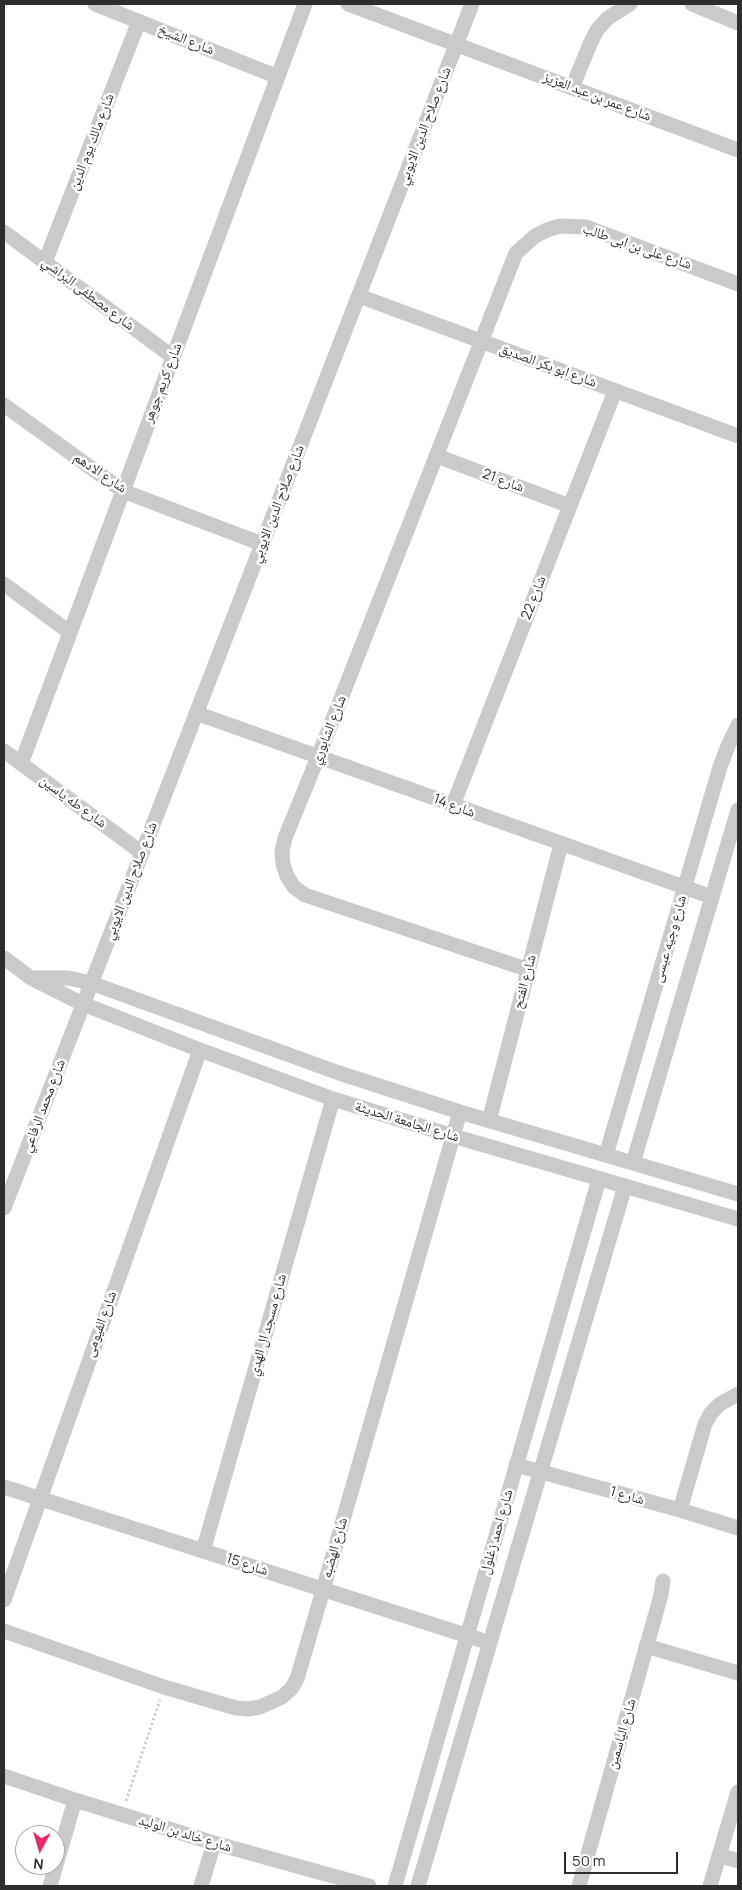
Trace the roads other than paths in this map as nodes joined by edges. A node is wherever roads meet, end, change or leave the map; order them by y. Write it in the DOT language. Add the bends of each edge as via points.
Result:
graph roads {
  1 [pos="95,4"];
  2 [pos="305,4"];
  3 [pos="348,4"];
  4 [pos="472,4"];
  5 [pos="630,4"];
  6 [pos="692,4"];
  7 [pos="139,21"];
  8 [pos="738,23"];
  9 [pos="456,44"];
  10 [pos="278,77"];
  11 [pos="572,88"];
  12 [pos="738,150"];
  13 [pos="4,232"];
  14 [pos="45,262"];
  15 [pos="738,284"];
  16 [pos="359,296"];
  17 [pos="481,342"];
  18 [pos="173,357"];
  19 [pos="615,391"];
  20 [pos="4,405"];
  21 [pos="738,436"];
  22 [pos="437,456"];
  23 [pos="122,491"];
  24 [pos="570,506"];
  25 [pos="262,544"];
  26 [pos="4,584"];
  27 [pos="69,632"];
  28 [pos="196,713"];
  29 [pos="738,725"];
  30 [pos="4,751"];
  31 [pos="318,758"];
  32 [pos="21,764"];
  33 [pos="453,805"];
  34 [pos="738,810"];
  35 [pos="561,844"];
  36 [pos="142,853"];
  37 [pos="685,888"];
  38 [pos="712,898"];
  39 [pos="4,958"];
  40 [pos="529,970"];
  41 [pos="31,978"];
  42 [pos="91,983"];
  43 [pos="83,1004"];
  44 [pos="200,1050"];
  45 [pos="333,1099"];
  46 [pos="460,1112"];
  47 [pos="489,1121"];
  48 [pos="453,1136"];
  49 [pos="606,1155"];
  50 [pos="633,1163"];
  51 [pos="599,1179"];
  52 [pos="625,1186"];
  53 [pos="738,1194"];
  54 [pos="4,1208"];
  55 [pos="738,1219"];
  56 [pos="738,1394"];
  57 [pos="516,1465"];
  58 [pos="541,1472"];
  59 [pos="4,1487"];
  60 [pos="39,1498"];
  61 [pos="680,1510"];
  62 [pos="738,1528"];
  63 [pos="203,1551"];
  64 [pos="663,1581"];
  65 [pos="323,1590"];
  66 [pos="4,1600"];
  67 [pos="4,1632"];
  68 [pos="467,1636"];
  69 [pos="490,1643"];
  70 [pos="646,1646"];
  71 [pos="738,1673"];
  72 [pos="4,1776"];
  73 [pos="738,1792"];
  74 [pos="75,1800"];
  75 [pos="214,1843"];
  76 [pos="719,1855"];
  77 [pos="738,1861"];
  78 [pos="50,1886"];
  79 [pos="201,1886"];
  80 [pos="369,1886"];
  81 [pos="395,1886"];
  82 [pos="418,1886"];
  83 [pos="579,1886"];
  84 [pos="710,1886"];
  1 -- 7 [label="street, شارع الشيخ"];
  2 -- 10 [label="street, شارع كريم جوهر"];
  3 -- 9 [label="street, شارع عمر بن عبد العزيز"];
  4 -- 9 [label="street, شارع صلاح الدين الايوبي"];
  5 -- 11 [label="street" via="608,18 597,30"];
  6 -- 8 [label="street"];
  7 -- 10 [label="street, شارع الشيخ"];
  7 -- 14 [label="street, شارع مالك يوم الدين"];
  9 -- 11 [label="street, شارع عمر بن عبد العزيز"];
  9 -- 16 [label="street, شارع صلاح الدين الايوبي"];
  10 -- 18 [label="street, شارع كريم جوهر"];
  11 -- 12 [label="street, شارع عمر بن عبد العزيز"];
  13 -- 14 [label="street, شارع مصطفى البراشي"];
  14 -- 18 [label="street, شارع مصطفى البراشي"];
  15 -- 17 [label="street, شارع على بن ابى طالب" via="586,228 560,226 535,236 516,253"];
  16 -- 17 [label="street, شارع ابو بكر الصديق"];
  16 -- 25 [label="street, شارع صلاح الدين الايوبي"];
  17 -- 19 [label="street, شارع ابو بكر الصديق"];
  17 -- 22 [label="street, شارع الشابوري"];
  18 -- 23 [label="street, شارع كريم جوهر"];
  19 -- 21 [label="street, شارع ابو بكر الصديق"];
  19 -- 24 [label="street, شارع 22"];
  20 -- 23 [label="street, شارع الادهم"];
  22 -- 24 [label="street, شارع 21"];
  22 -- 31 [label="street, شارع الشابوري"];
  23 -- 25 [label="street, شارع الادهم"];
  23 -- 27 [label="street, شارع كريم جوهر"];
  24 -- 33 [label="street, شارع 22"];
  25 -- 28 [label="street, شارع صلاح الدين الايوبي"];
  26 -- 27 [label="street"];
  27 -- 32 [label="street, شارع كريم جوهر"];
  28 -- 31 [label="street, شارع 14"];
  28 -- 36 [label="street, شارع صلاح الدين الايوبي"];
  29 -- 37 [label="street, شارع وجيه عيسى" via="720,768"];
  30 -- 32 [label="street, شارع طه ياسين"];
  31 -- 33 [label="street, شارع 14"];
  31 -- 40 [label="street, شارع الشابوري" via="282,851 283,864 294,887 305,895"];
  32 -- 36 [label="street, شارع طه ياسين"];
  33 -- 35 [label="street, شارع 14"];
  34 -- 38 [label="street, شارع وجيه عيسى"];
  35 -- 37 [label="street, شارع 14"];
  35 -- 40 [label="street, شارع الفتح"];
  36 -- 42 [label="street, شارع صلاح الدين الايوبي"];
  37 -- 38 [label="street, شارع 14"];
  37 -- 49 [label="street, شارع وجيه عيسى"];
  38 -- 50 [label="street, شارع وجيه عيسى"];
  39 -- 41 [label="street, شارع الجامعة الحديثة"];
  40 -- 47 [label="street, شارع الفتح"];
  41 -- 42 [label="street, شارع الجامعة الحديثة" via="68,978"];
  41 -- 43 [label="street, شارع الجامعة الحديثة"];
  42 -- 43 [label="street, شارع صلاح الدين الايوبي"];
  42 -- 46 [label="street, شارع الجامعة الحديثة"];
  43 -- 44 [label="street, شارع الجامعة الحديثة"];
  43 -- 54 [label="street, شارع محمد الرفاعي"];
  44 -- 45 [label="street, شارع الجامعة الحديثة"];
  44 -- 60 [label="street, شارع الفيومى"];
  45 -- 48 [label="street, شارع الجامعة الحديثة"];
  45 -- 63 [label="street, شارع مسجد ال الهدي"];
  46 -- 47 [label="street, شارع الجامعة الحديثة"];
  46 -- 48 [label="street, شارع الهضبه"];
  47 -- 49 [label="street, شارع الجامعة الحديثة"];
  48 -- 51 [label="street, شارع الجامعة الحديثة"];
  48 -- 65 [label="street, شارع الهضبه"];
  49 -- 50 [label="street, شارع الجامعة الحديثة"];
  50 -- 53 [label="street, شارع الجامعة الحديثة"];
  51 -- 52 [label="street, شارع الجامعة الحديثة"];
  51 -- 57 [label="street, شارع احمد زغلول"];
  52 -- 55 [label="street, شارع الجامعة الحديثة"];
  52 -- 58 [label="street, شارع احمد زغلول"];
  56 -- 61 [label="street" via="711,1412 705,1424"];
  57 -- 58 [label="street, شارع 1"];
  57 -- 68 [label="street, شارع احمد زغلول"];
  58 -- 61 [label="street, شارع 1"];
  58 -- 69 [label="street, شارع احمد زغلول"];
  59 -- 60 [label="street, شارع 15"];
  60 -- 63 [label="street, شارع 15"];
  60 -- 66 [label="street, شارع الفيومى"];
  61 -- 62 [label="street, شارع 1"];
  63 -- 65 [label="street, شارع 15"];
  64 -- 70 [label="street, شارع الياسمين"];
  65 -- 67 [label="street, شارع الهضبه" via="291,1689 282,1697 248,1709 164,1687"];
  65 -- 68 [label="street, شارع 15"];
  68 -- 69 [label="street, شارع 15"];
  68 -- 81 [label="street, شارع احمد زغلول"];
  69 -- 82 [label="street, شارع احمد زغلول"];
  70 -- 71 [label="street"];
  70 -- 83 [label="street, شارع الياسمين"];
  72 -- 74 [label="street, شارع خالد بن الوليد"];
  73 -- 76 [label="street"];
  74 -- 75 [label="street, شارع خالد بن الوليد"];
  74 -- 78 [label="street"];
  75 -- 79 [label="street"];
  75 -- 80 [label="street, شارع خالد بن الوليد"];
  76 -- 77 [label="street"];
  76 -- 84 [label="street"];
}
